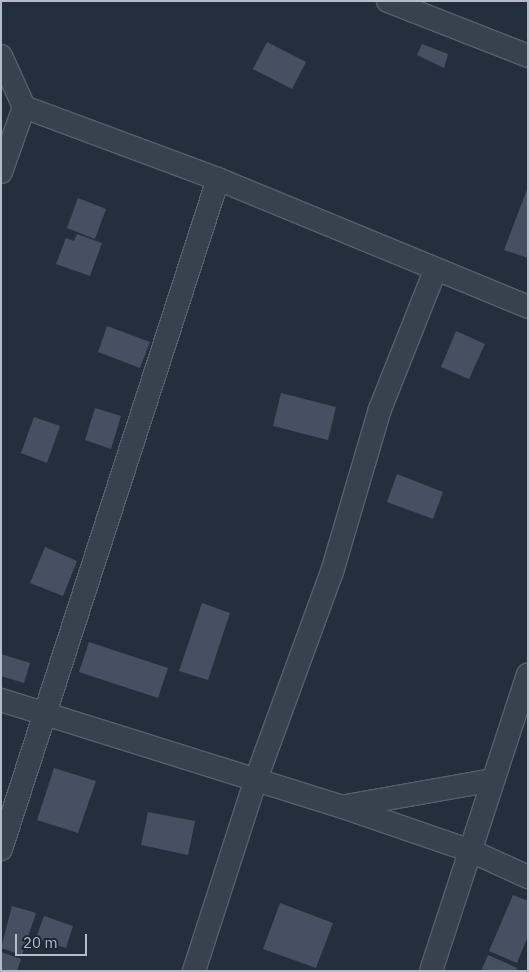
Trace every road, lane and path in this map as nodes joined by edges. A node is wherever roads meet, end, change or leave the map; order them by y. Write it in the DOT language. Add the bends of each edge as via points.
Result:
graph roads {
  1 [pos="388,1"];
  2 [pos="1,56"];
  3 [pos="528,56"];
  4 [pos="1,97"];
  5 [pos="24,107"];
  6 [pos="1,172"];
  7 [pos="218,179"];
  8 [pos="435,272"];
  9 [pos="528,307"];
  10 [pos="528,674"];
  11 [pos="1,700"];
  12 [pos="522,707"];
  13 [pos="44,714"];
  14 [pos="492,780"];
  15 [pos="255,782"];
  16 [pos="343,806"];
  17 [pos="1,850"];
  18 [pos="471,851"];
  19 [pos="528,877"];
  20 [pos="194,971"];
  21 [pos="431,971"];
  1 -- 3 [label="street"];
  2 -- 5 [label="street"];
  4 -- 5 [label="street"];
  5 -- 6 [label="street"];
  5 -- 7 [label="street"];
  7 -- 8 [label="street"];
  7 -- 13 [label="street"];
  8 -- 9 [label="street"];
  8 -- 15 [label="street" via="380,409 332,572"];
  10 -- 12 [label="street"];
  11 -- 13 [label="street"];
  12 -- 14 [label="street"];
  13 -- 15 [label="street"];
  13 -- 17 [label="street"];
  14 -- 16 [label="street"];
  14 -- 18 [label="street"];
  15 -- 16 [label="street"];
  15 -- 20 [label="street"];
  16 -- 18 [label="street"];
  18 -- 19 [label="street"];
  18 -- 21 [label="street"];
}
